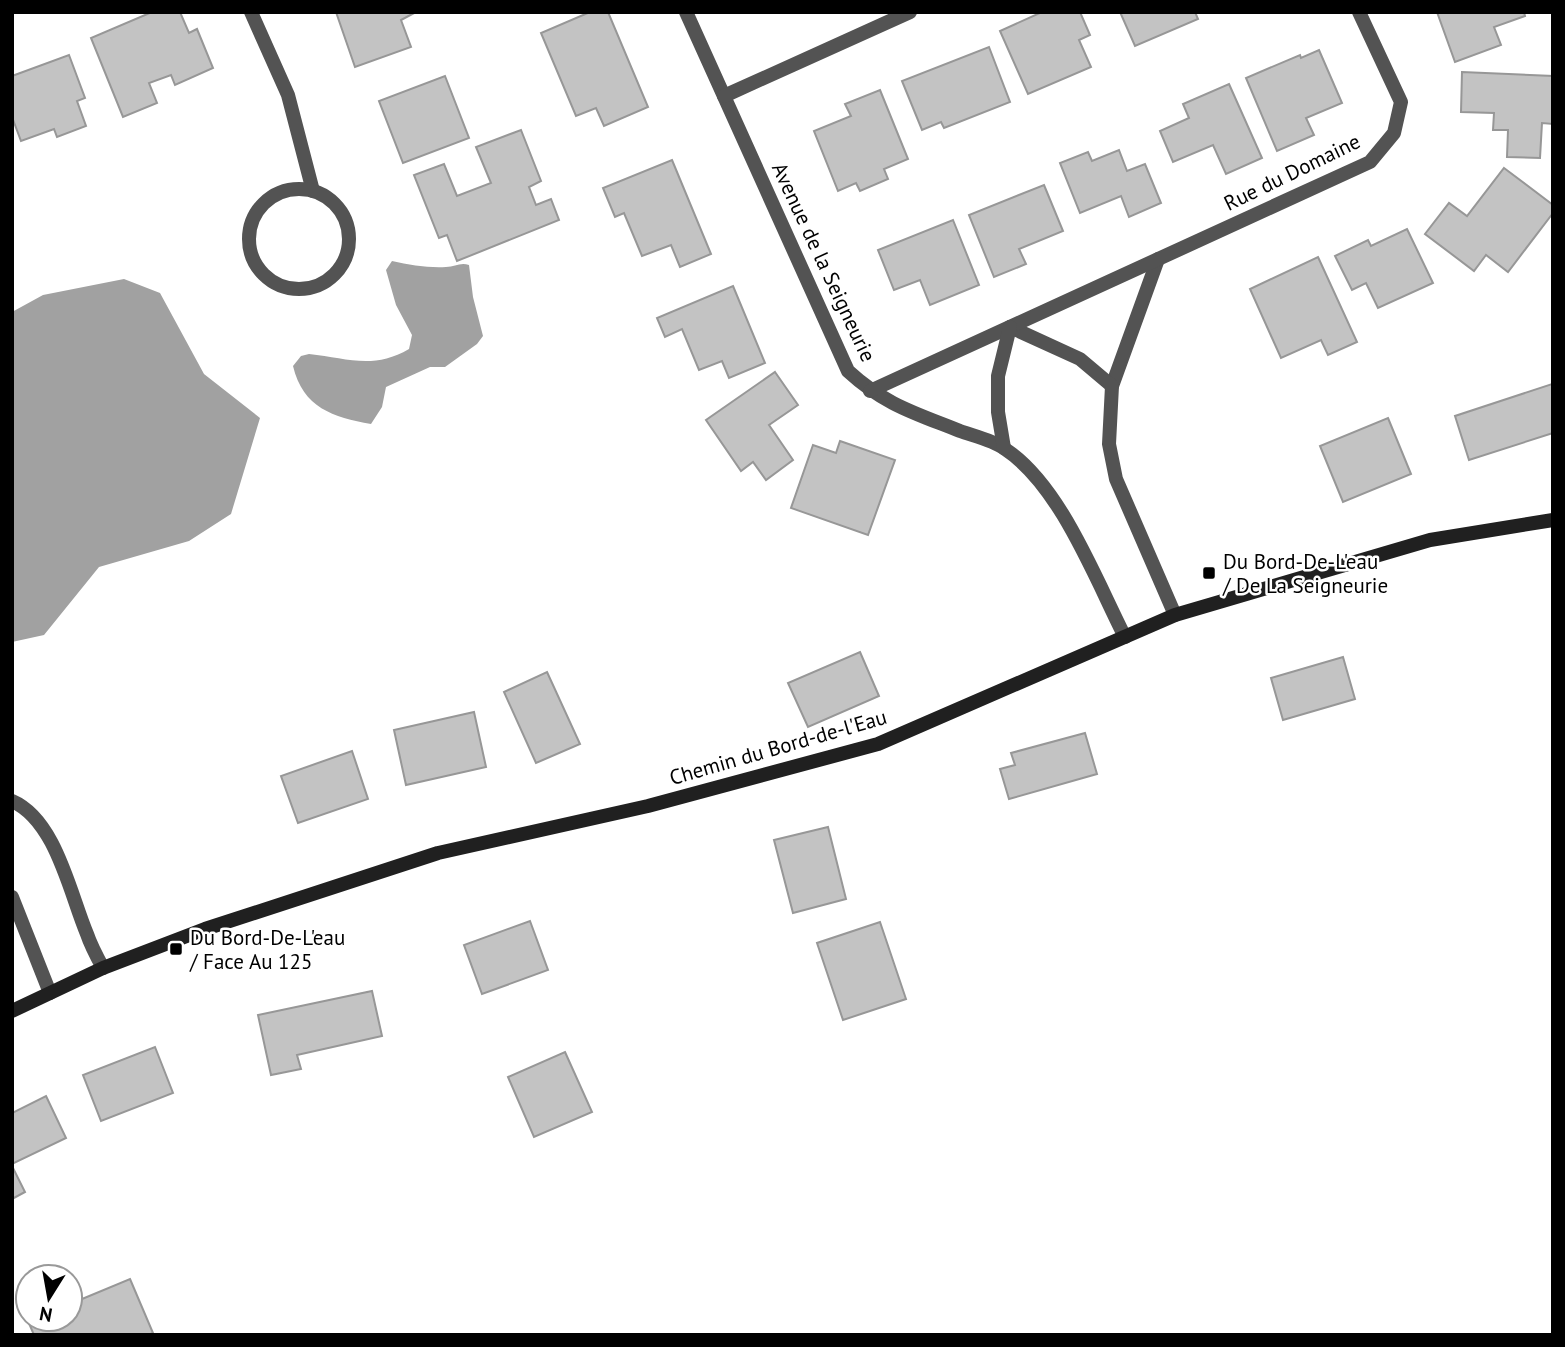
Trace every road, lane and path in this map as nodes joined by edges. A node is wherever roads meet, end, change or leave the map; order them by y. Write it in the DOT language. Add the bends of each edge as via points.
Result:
graph roads {
  1 [pos="251,12"];
  2 [pos="686,12"];
  3 [pos="910,12"];
  4 [pos="1359,12"];
  5 [pos="724,96"];
  6 [pos="313,191"];
  7 [pos="1158,259"];
  8 [pos="1010,327"];
  9 [pos="1111,386"];
  10 [pos="870,391"];
  11 [pos="1004,448"];
  12 [pos="1553,520"];
  13 [pos="1175,615"];
  14 [pos="1125,637"];
  15 [pos="12,801"];
  16 [pos="12,897"];
  17 [pos="103,968"];
  18 [pos="50,993"];
  19 [pos="12,1011"];
  1 -- 6 [label="street" via="288,95"];
  2 -- 5 [label="street, Avenue de la Seigneurie"];
  3 -- 5 [label="street"];
  4 -- 7 [label="street, Rue du Domaine" via="1401,102 1394,133 1370,162"];
  5 -- 10 [label="street, Avenue de la Seigneurie" via="848,371"];
  6 -- 6 [label="street" via="279,193 254,217 250,250 257,266 284,287 301,290 332,277 349,247 344,217 325,196"];
  7 -- 8 [label="street, Rue du Domaine"];
  7 -- 9 [label="street"];
  8 -- 9 [label="street" via="1080,359"];
  8 -- 10 [label="street, Rue du Domaine"];
  8 -- 11 [label="street" via="998,376"];
  9 -- 13 [label="street" via="1109,444 1116,479"];
  10 -- 11 [label="street, Avenue de la Seigneurie" via="895,406"];
  11 -- 14 [label="street, Avenue de la Seigneurie" via="1033,473 1061,510"];
  12 -- 13 [label="street, Chemin du Bord-de-l'Eau" via="1430,540"];
  13 -- 14 [label="street, Chemin du Bord-de-l'Eau"];
  14 -- 17 [label="street, Chemin du Bord-de-l'Eau" via="878,744 648,806 438,853 205,929"];
  15 -- 17 [label="street" via="30,813 52,845"];
  16 -- 18 [label="street"];
  17 -- 18 [label="street, Chemin du Bord-de-l'Eau"];
  18 -- 19 [label="street, Chemin du Bord-de-l'Eau"];
}
